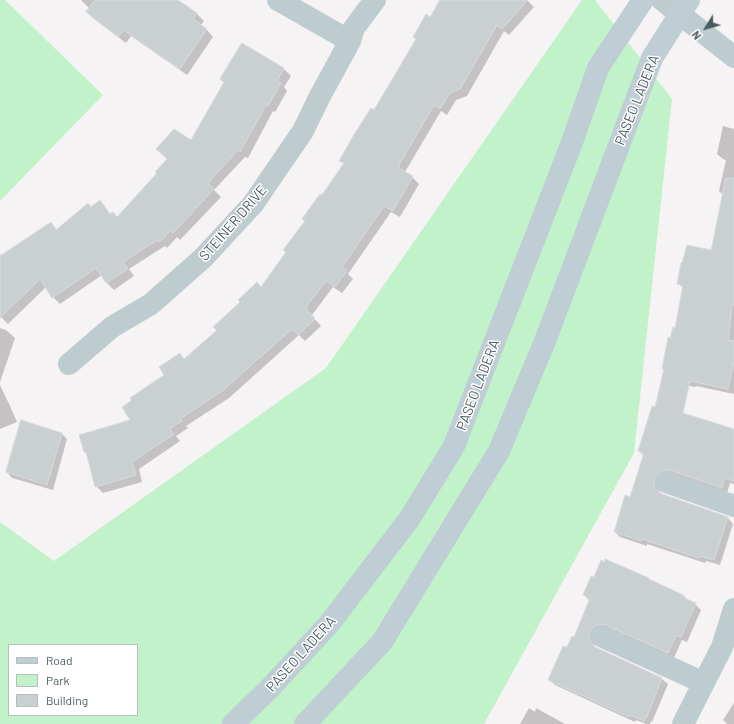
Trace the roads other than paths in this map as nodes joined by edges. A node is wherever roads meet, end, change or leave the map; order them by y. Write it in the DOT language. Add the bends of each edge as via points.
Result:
graph roads {
  1 [pos="278,0"];
  2 [pos="375,0"];
  3 [pos="643,0"];
  4 [pos="662,0"];
  5 [pos="685,7"];
  6 [pos="350,41"];
  7 [pos="734,57"];
  8 [pos="69,364"];
  9 [pos="666,482"];
  10 [pos="734,506"];
  11 [pos="734,609"];
  12 [pos="601,636"];
  13 [pos="728,651"];
  14 [pos="704,683"];
  15 [pos="233,724"];
  16 [pos="305,724"];
  17 [pos="683,724"];
  1 -- 6 [label="street"];
  2 -- 6 [label="street, STEINER DRIVE" via="354,28"];
  3 -- 15 [label="main road, PASEO LADERA" via="598,68 571,145 454,446 410,518 329,624"];
  4 -- 5 [label="street"];
  5 -- 7 [label="street"];
  5 -- 16 [label="main road, PASEO LADERA" via="652,58 548,334 499,451 382,642"];
  6 -- 8 [label="street, STEINER DRIVE" via="303,131 253,204 203,258 156,300 112,327"];
  9 -- 10 [label="street"];
  11 -- 13 [label="street"];
  12 -- 14 [label="street"];
  13 -- 14 [label="street"];
  14 -- 17 [label="street"];
}
